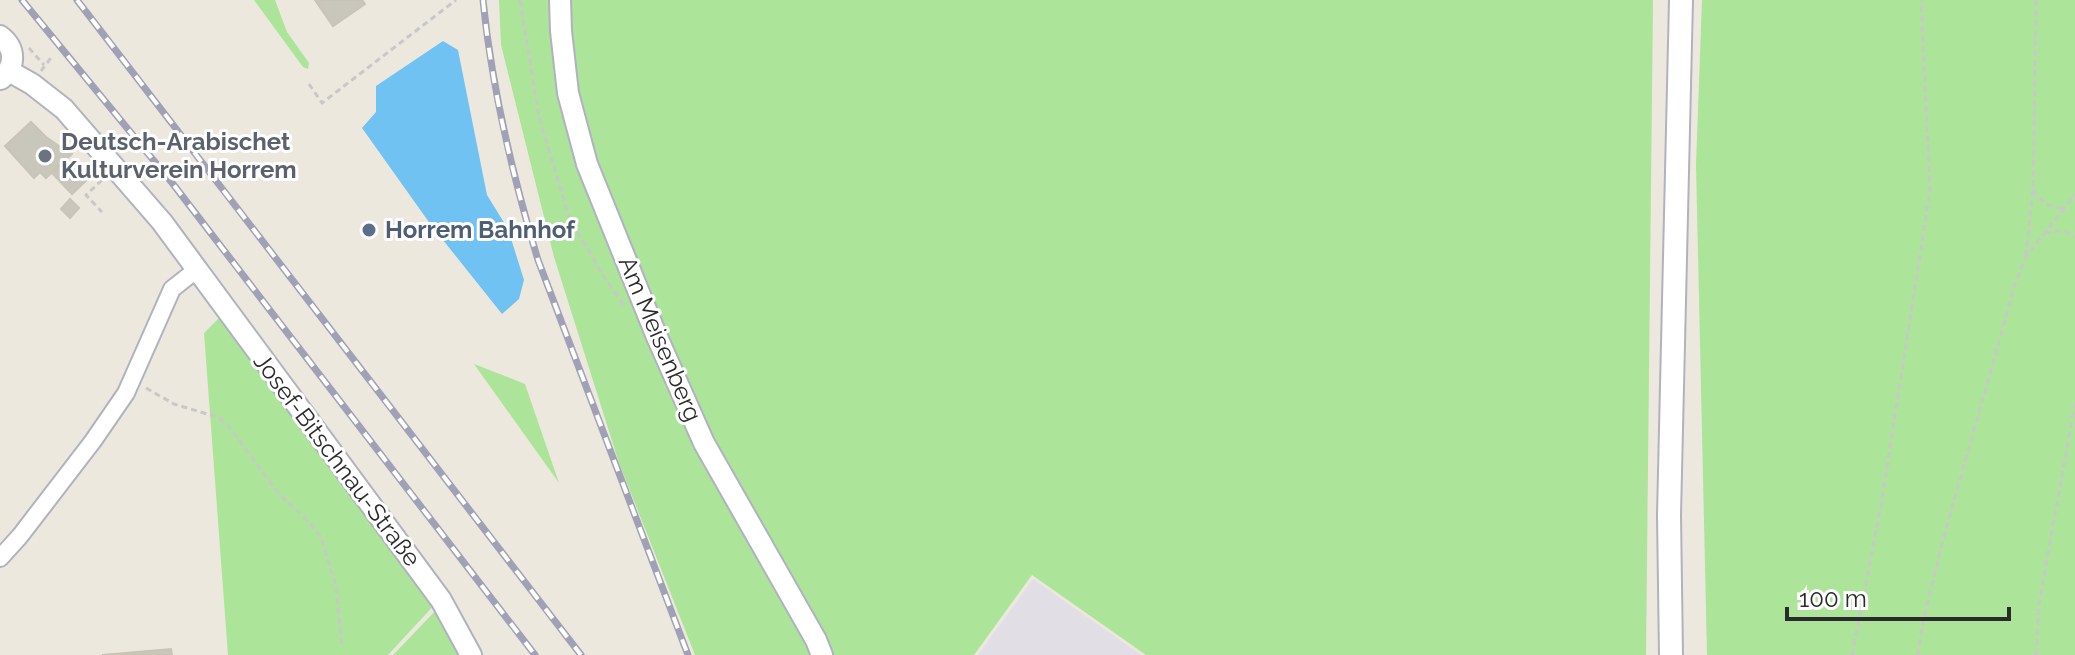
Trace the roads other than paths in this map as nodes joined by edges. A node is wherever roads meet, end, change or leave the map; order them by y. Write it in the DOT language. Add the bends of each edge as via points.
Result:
graph roads {
  1 [pos="560,0"];
  2 [pos="1681,0"];
  3 [pos="0,36"];
  4 [pos="4,75"];
  5 [pos="196,270"];
  6 [pos="0,558"];
  7 [pos="471,655"];
  8 [pos="822,655"];
  9 [pos="1671,655"];
  1 -- 8 [label="street, Am Meisenberg" via="568,93 587,164 704,443"];
  2 -- 9 [label="main road" via="1669,515"];
  3 -- 4 [label="street" via="13,55"];
  4 -- 5 [label="street, Josef-Bitschnau-Straße" via="32,84 64,109 162,222"];
  5 -- 6 [label="street" via="172,289 132,380 93,441"];
  5 -- 7 [label="street, Josef-Bitschnau-Straße" via="441,600"];
}
